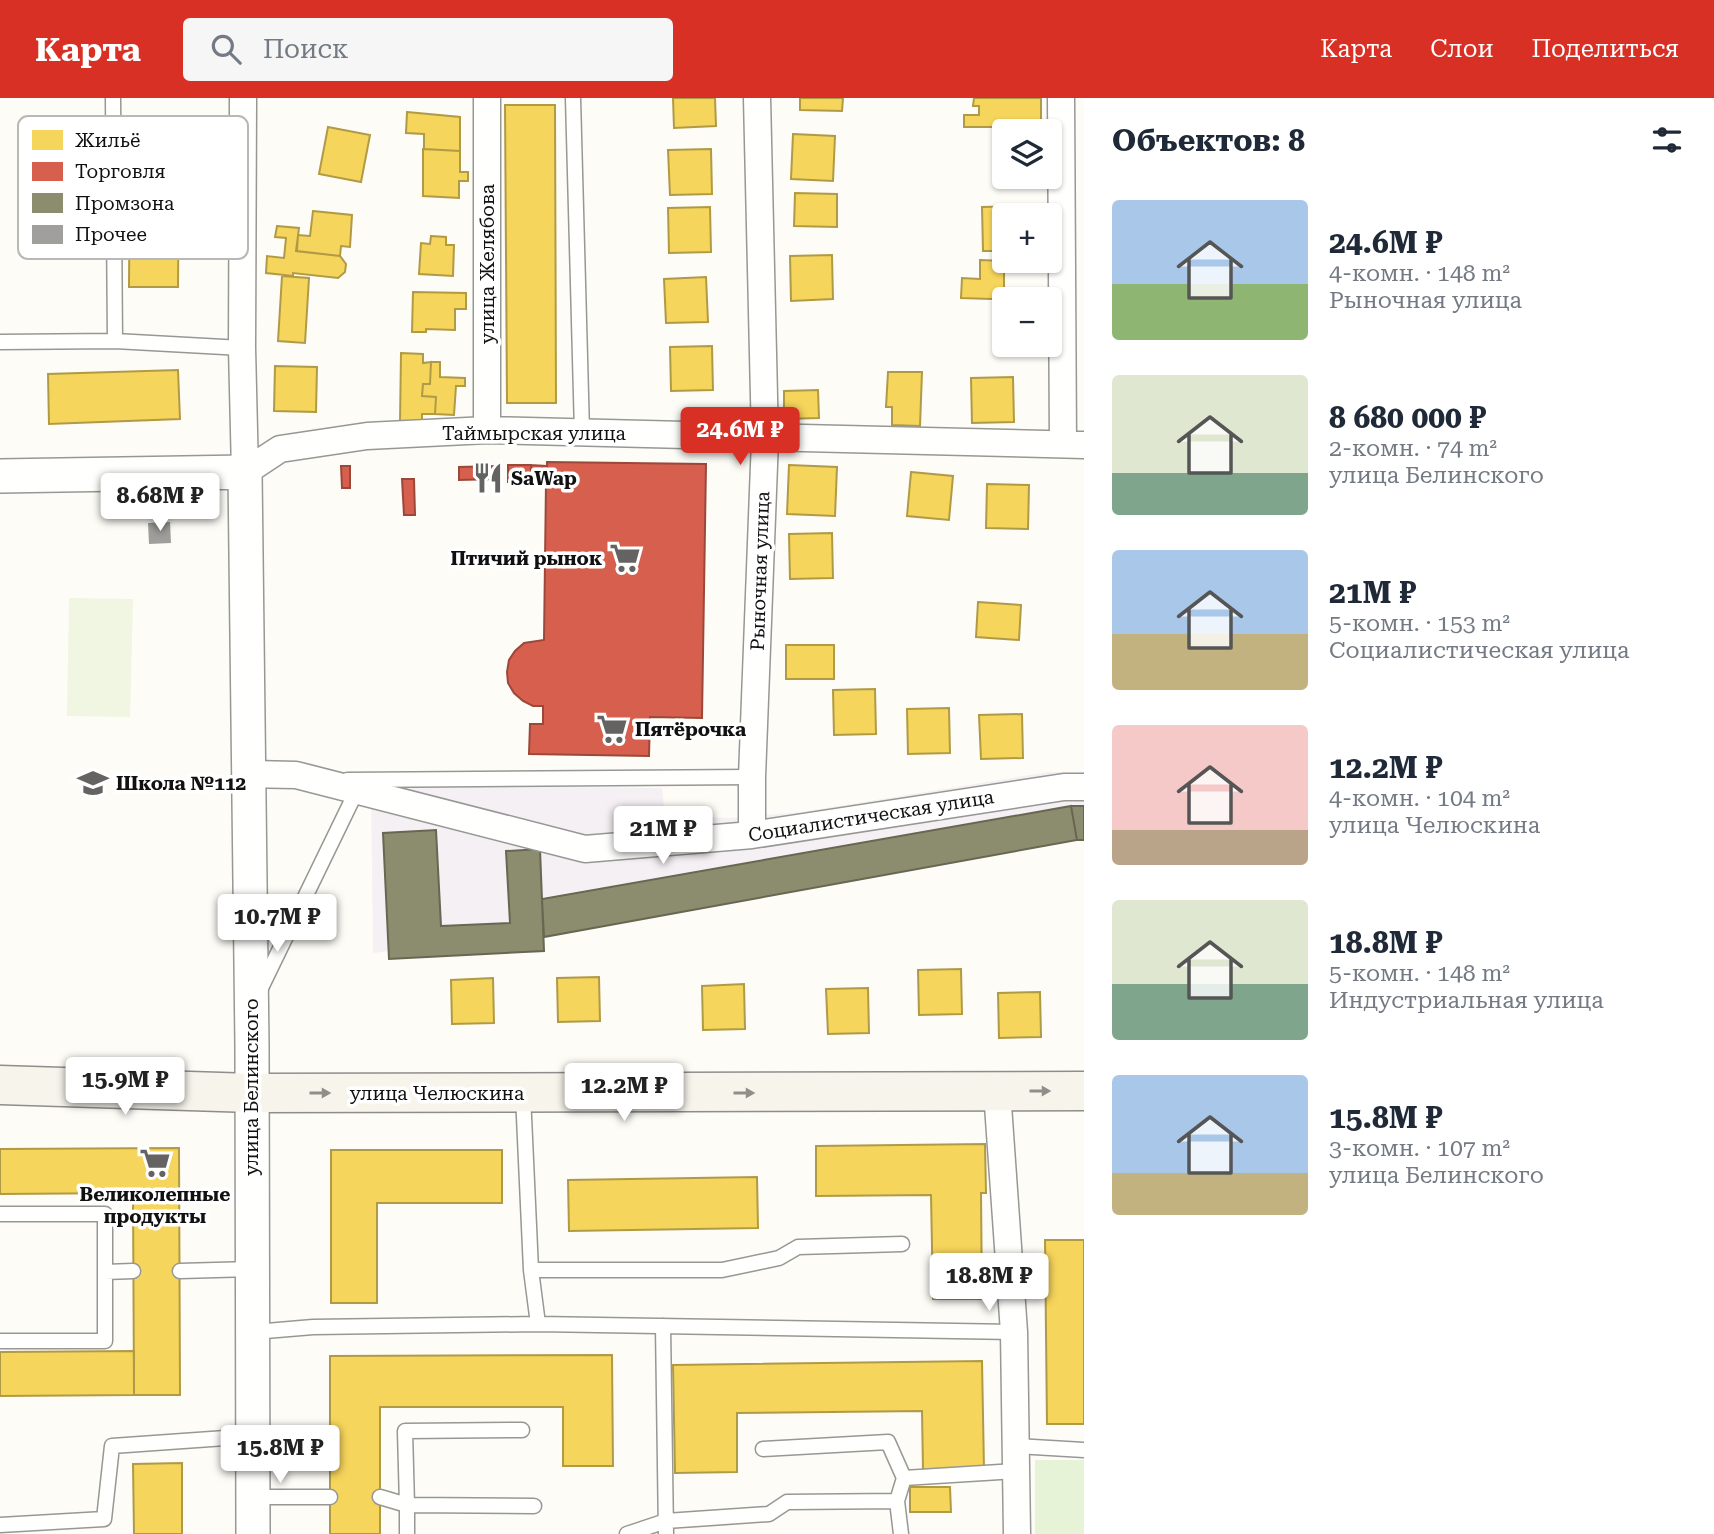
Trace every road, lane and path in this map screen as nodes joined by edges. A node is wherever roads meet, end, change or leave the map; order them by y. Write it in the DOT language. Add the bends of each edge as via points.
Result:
graph roads {
  1 [pos="113,98"];
  2 [pos="243,98"];
  3 [pos="487,98"];
  4 [pos="573,98"];
  5 [pos="757,98"];
  6 [pos="1061,98"];
  7 [pos="113,116"];
  8 [pos="243,116"];
  9 [pos="114,259"];
  10 [pos="242,259"];
  11 [pos="115,341"];
  12 [pos="0,342"];
  13 [pos="242,348"];
  14 [pos="487,430"];
  15 [pos="582,432"];
  16 [pos="765,439"];
  17 [pos="1074,444"];
  18 [pos="245,472"];
  19 [pos="0,475"];
  20 [pos="248,774"];
  21 [pos="752,777"];
  22 [pos="312,780"];
  23 [pos="1084,787"];
  24 [pos="356,792"];
  25 [pos="752,835"];
  26 [pos="251,1010"];
  27 [pos="0,1085"];
  28 [pos="997,1091"];
  29 [pos="1084,1091"];
  30 [pos="252,1093"];
  31 [pos="523,1094"];
  32 [pos="0,1214"];
  33 [pos="901,1244"];
  34 [pos="252,1269"];
  35 [pos="133,1270"];
  36 [pos="531,1270"];
  37 [pos="180,1271"];
  38 [pos="105,1272"];
  39 [pos="538,1324"];
  40 [pos="663,1326"];
  41 [pos="253,1332"];
  42 [pos="1014,1332"];
  43 [pos="0,1341"];
  44 [pos="522,1430"];
  45 [pos="254,1436"];
  46 [pos="764,1449"];
  47 [pos="1084,1450"];
  48 [pos="1016,1458"];
  49 [pos="904,1478"];
  50 [pos="253,1497"];
  51 [pos="330,1497"];
  52 [pos="380,1497"];
  53 [pos="897,1501"];
  54 [pos="407,1504"];
  55 [pos="534,1506"];
  56 [pos="0,1525"];
  57 [pos="666,1527"];
  58 [pos="253,1534"];
  59 [pos="407,1534"];
  60 [pos="626,1534"];
  61 [pos="901,1534"];
  62 [pos="1017,1534"];
  1 -- 7 [label="lane"];
  2 -- 8 [label="street, улица Белинского"];
  3 -- 14 [label="street, улица Желябова"];
  4 -- 15 [label="lane"];
  5 -- 16 [label="street, Рыночная улица"];
  6 -- 17 [label="street"];
  9 -- 11 [label="lane"];
  10 -- 13 [label="street, улица Белинского"];
  11 -- 12 [label="lane"];
  11 -- 13 [label="lane"];
  13 -- 18 [label="street, улица Белинского"];
  14 -- 15 [label="street, Таймырская улица"];
  14 -- 18 [label="street, Таймырская улица" via="367,436 280,449"];
  15 -- 16 [label="street, Таймырская улица"];
  16 -- 17 [label="street, Таймырская улица"];
  16 -- 21 [label="street, Рыночная улица"];
  18 -- 19 [label="street"];
  18 -- 20 [label="street, улица Белинского"];
  20 -- 22 [label="street, Социалистическая улица"];
  20 -- 26 [label="street, улица Белинского"];
  21 -- 22 [label="lane"];
  21 -- 25 [label="street, Рыночная улица"];
  22 -- 24 [label="street, Социалистическая улица"];
  23 -- 25 [label="street, Социалистическая улица"];
  24 -- 25 [label="street, Социалистическая улица" via="585,849"];
  24 -- 26 [label="lane"];
  26 -- 30 [label="street, улица Белинского"];
  27 -- 30 [label="main road, улица Челюскина"];
  28 -- 29 [label="main road, улица Челюскина, one-way"];
  31 -- 28 [label="main road, улица Челюскина, one-way"];
  28 -- 42 [label="street"];
  30 -- 31 [label="main road, улица Челюскина, one-way"];
  30 -- 34 [label="street, улица Белинского"];
  31 -- 36 [label="lane"];
  32 -- 38 [label="lane" via="105,1214"];
  33 -- 36 [label="lane" via="798,1247 779,1258 722,1270"];
  34 -- 37 [label="lane"];
  34 -- 41 [label="street, улица Белинского"];
  35 -- 38 [label="lane"];
  36 -- 39 [label="lane"];
  38 -- 43 [label="lane" via="105,1341"];
  39 -- 40 [label="lane"];
  39 -- 41 [label="lane"];
  40 -- 42 [label="lane"];
  40 -- 57 [label="lane"];
  41 -- 45 [label="street, улица Белинского"];
  42 -- 48 [label="street"];
  44 -- 54 [label="lane" via="405,1431"];
  45 -- 50 [label="street, улица Белинского"];
  45 -- 56 [label="lane" via="112,1446 104,1519"];
  46 -- 49 [label="lane" via="888,1442"];
  47 -- 48 [label="lane"];
  48 -- 49 [label="lane"];
  48 -- 62 [label="street"];
  49 -- 53 [label="lane"];
  50 -- 51 [label="lane"];
  50 -- 58 [label="street, улица Белинского"];
  52 -- 54 [label="lane"];
  53 -- 57 [label="lane" via="786,1502 769,1514"];
  53 -- 61 [label="lane"];
  54 -- 55 [label="lane"];
  54 -- 59 [label="lane"];
  57 -- 60 [label="lane"];
}
